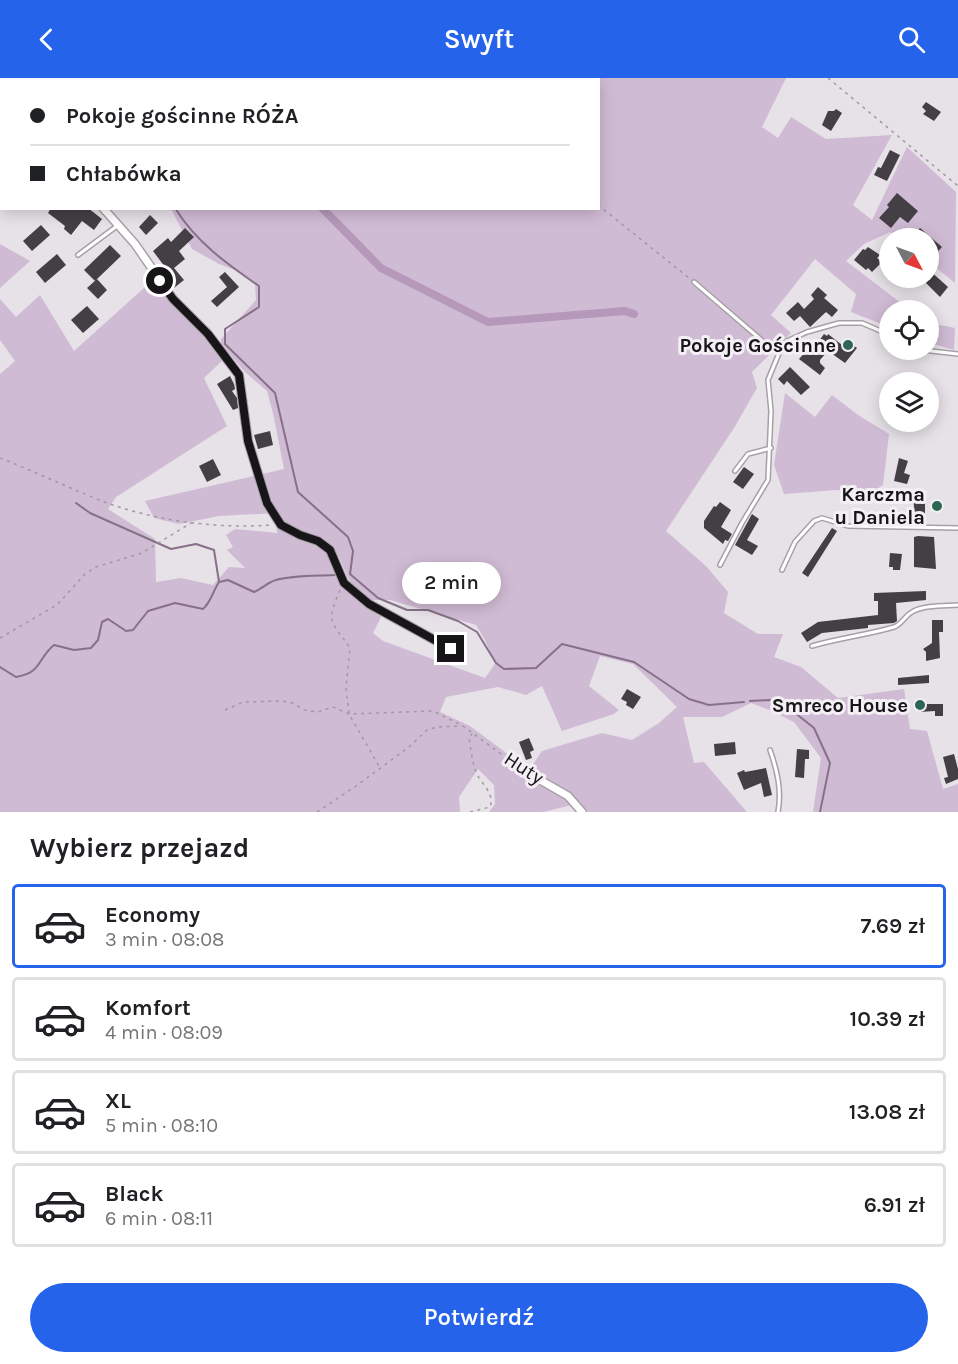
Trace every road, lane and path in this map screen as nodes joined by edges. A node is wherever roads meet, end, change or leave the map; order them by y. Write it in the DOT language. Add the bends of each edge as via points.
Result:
graph roads {
  1 [pos="828,78"];
  2 [pos="958,186"];
  3 [pos="600,207"];
  4 [pos="105,210"];
  5 [pos="118,225"];
  6 [pos="78,255"];
  7 [pos="694,282"];
  8 [pos="879,330"];
  9 [pos="782,346"];
  10 [pos="939,352"];
  11 [pos="958,354"];
  12 [pos="771,448"];
  13 [pos="0,458"];
  14 [pos="735,471"];
  15 [pos="192,523"];
  16 [pos="281,525"];
  17 [pos="958,528"];
  18 [pos="720,566"];
  19 [pos="782,570"];
  20 [pos="344,583"];
  21 [pos="958,605"];
  22 [pos="0,638"];
  23 [pos="812,646"];
  24 [pos="451,649"];
  25 [pos="225,710"];
  26 [pos="349,714"];
  27 [pos="463,726"];
  28 [pos="473,733"];
  29 [pos="770,750"];
  30 [pos="380,768"];
  31 [pos="521,769"];
  32 [pos="317,812"];
  33 [pos="470,812"];
  34 [pos="582,812"];
  35 [pos="778,812"];
  1 -- 2 [label="path"];
  3 -- 7 [label="path"];
  4 -- 5 [label="street"];
  5 -- 6 [label="lane"];
  5 -- 16 [label="street" via="173,299 208,334 239,375 248,441 267,503"];
  7 -- 9 [label="lane" via="766,344"];
  8 -- 9 [label="lane" via="862,323 839,323 807,332"];
  9 -- 12 [label="lane" via="768,380"];
  10 -- 11 [label="lane"];
  12 -- 14 [label="lane" via="748,454"];
  12 -- 18 [label="lane" via="765,487"];
  13 -- 15 [label="path" via="107,503"];
  15 -- 16 [label="path"];
  15 -- 22 [label="path" via="142,553 96,567 57,605"];
  16 -- 20 [label="street" via="330,550"];
  17 -- 19 [label="lane" via="848,526 822,518 814,521 795,542"];
  20 -- 24 [label="street" via="369,604"];
  20 -- 26 [label="path" via="331,618 350,648 346,688"];
  21 -- 23 [label="lane" via="918,609 897,626"];
  25 -- 26 [label="path, Huty" via="243,702 282,701 304,710 318,712 333,707"];
  26 -- 27 [label="path, Huty" via="433,711"];
  26 -- 30 [label="path"];
  27 -- 28 [label="path, Huty"];
  27 -- 30 [label="path" via="428,730"];
  28 -- 31 [label="path, Huty"];
  28 -- 33 [label="path" via="469,738 476,772 492,801 485,810"];
  29 -- 35 [label="lane" via="777,770"];
  30 -- 32 [label="path"];
  31 -- 34 [label="street, Huty" via="568,796"];
}
